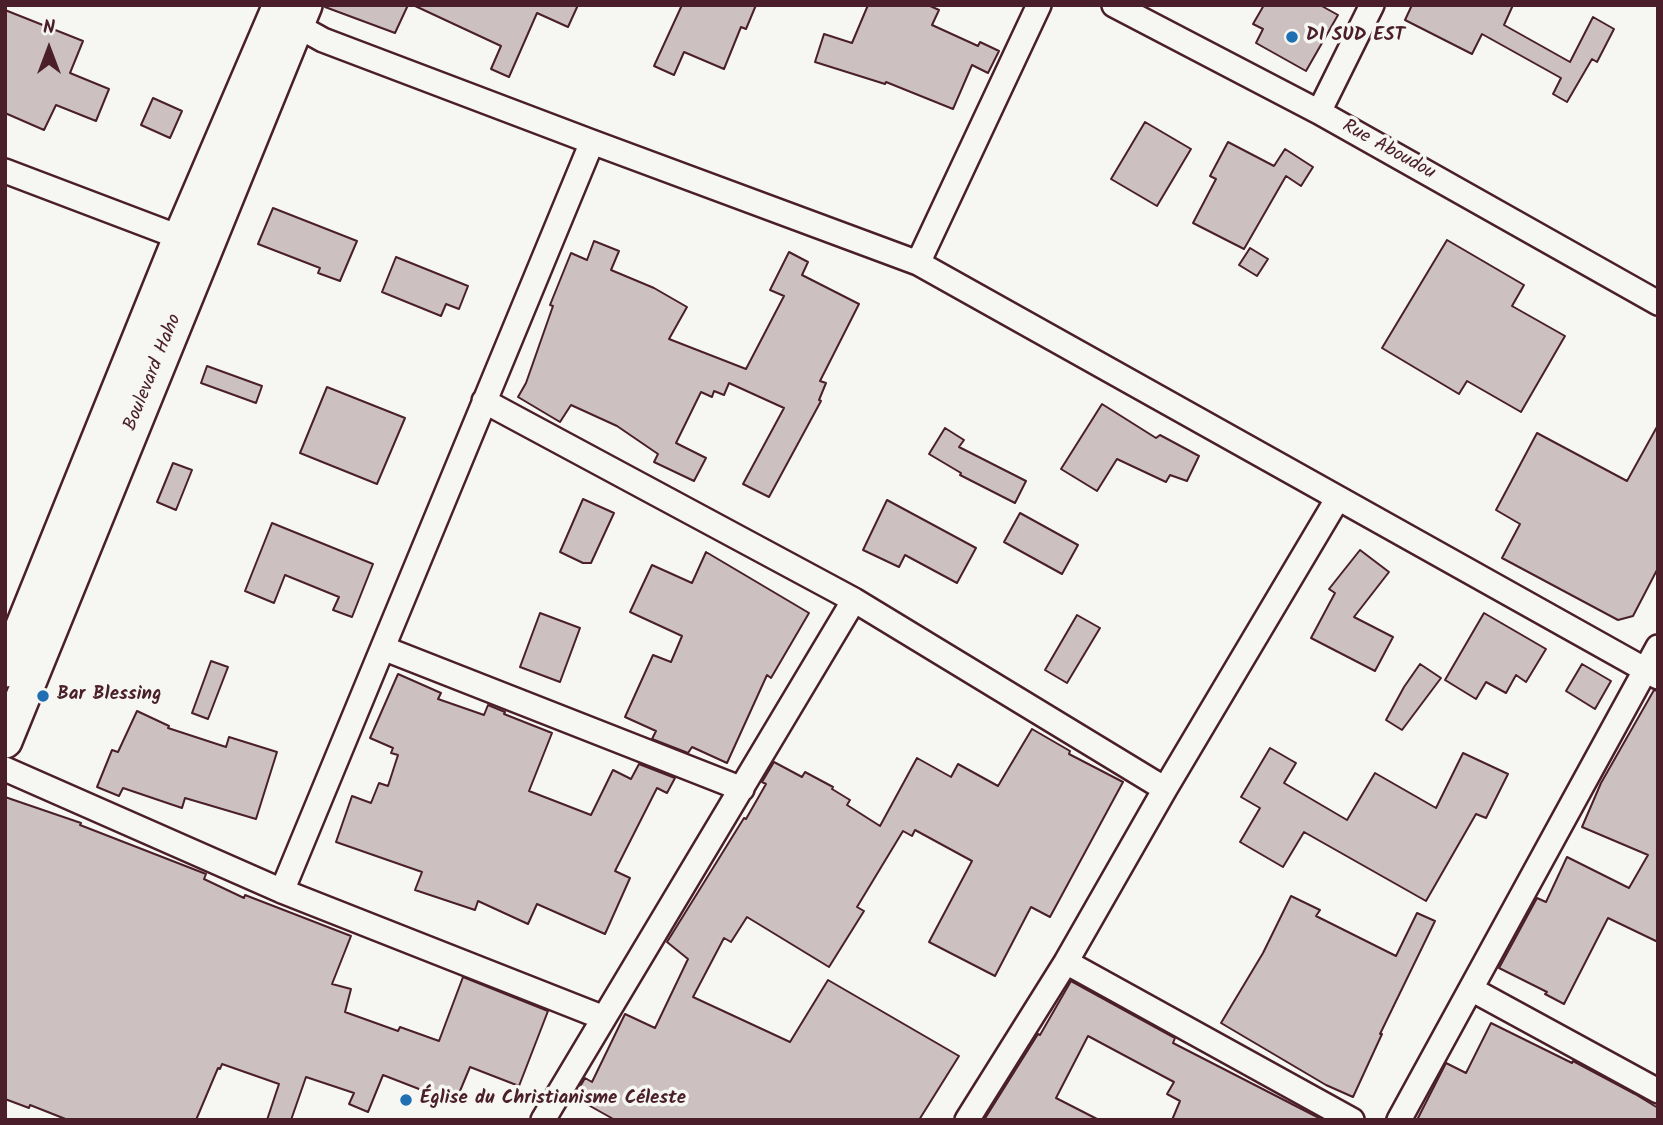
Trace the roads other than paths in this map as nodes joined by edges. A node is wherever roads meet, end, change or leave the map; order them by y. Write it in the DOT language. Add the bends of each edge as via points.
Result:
graph roads {
  1 [pos="1039,5"];
  2 [pos="1114,5"];
  3 [pos="1372,5"];
  4 [pos="293,12"];
  5 [pos="1319,112"];
  6 [pos="592,142"];
  7 [pos="5,171"];
  8 [pos="193,242"];
  9 [pos="918,262"];
  10 [pos="1658,303"];
  11 [pos="484,401"];
  12 [pos="1338,498"];
  13 [pos="854,600"];
  14 [pos="1658,647"];
  15 [pos="383,648"];
  16 [pos="5,670"];
  17 [pos="1651,674"];
  18 [pos="5,741"];
  19 [pos="5,769"];
  20 [pos="742,789"];
  21 [pos="1165,789"];
  22 [pos="282,891"];
  23 [pos="1066,962"];
  24 [pos="1471,989"];
  25 [pos="604,1018"];
  26 [pos="1658,1091"];
  27 [pos="543,1120"];
  28 [pos="967,1120"];
  29 [pos="1352,1120"];
  30 [pos="1399,1120"];
  1 -- 9 [label="street"];
  2 -- 5 [label="street, Rue Aboudou"];
  3 -- 5 [label="street"];
  4 -- 6 [label="street" via="323,40"];
  4 -- 8 [label="main road, Boulevard Haho"];
  5 -- 10 [label="street, Rue Aboudou"];
  6 -- 9 [label="street"];
  6 -- 11 [label="street"];
  7 -- 8 [label="street"];
  8 -- 16 [label="main road, Boulevard Haho"];
  8 -- 18 [label="main road, Boulevard Haho"];
  9 -- 12 [label="street"];
  11 -- 13 [label="street"];
  11 -- 15 [label="street"];
  12 -- 17 [label="street"];
  12 -- 21 [label="street"];
  13 -- 20 [label="street"];
  13 -- 21 [label="street"];
  14 -- 17 [label="street"];
  15 -- 20 [label="street"];
  15 -- 22 [label="street"];
  17 -- 24 [label="street"];
  19 -- 22 [label="street"];
  20 -- 25 [label="street"];
  21 -- 23 [label="street"];
  22 -- 25 [label="street"];
  23 -- 28 [label="street"];
  23 -- 29 [label="street"];
  24 -- 26 [label="street"];
  24 -- 30 [label="street"];
  25 -- 27 [label="street"];
}
